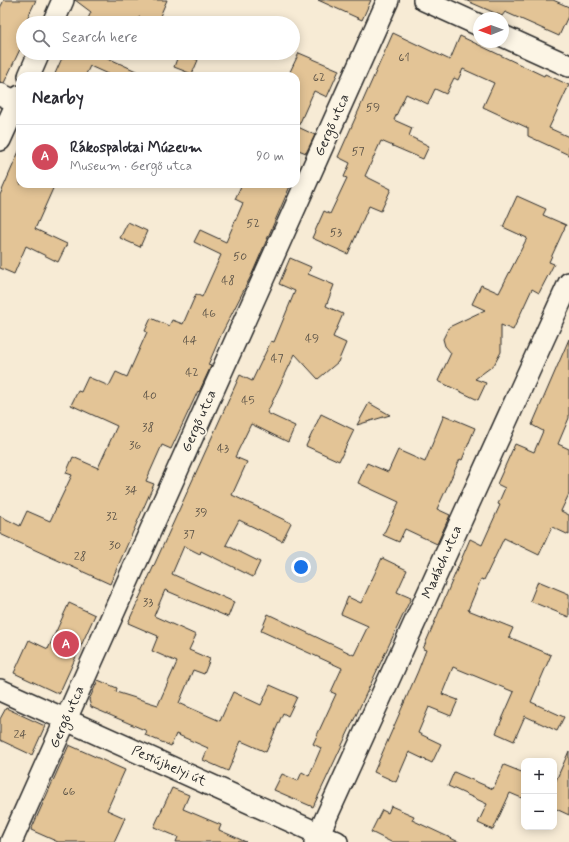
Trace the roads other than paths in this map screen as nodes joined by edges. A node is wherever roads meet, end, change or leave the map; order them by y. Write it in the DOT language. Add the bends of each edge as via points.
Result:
graph roads {
  1 [pos="63,0"];
  2 [pos="388,0"];
  3 [pos="424,0"];
  4 [pos="56,16"];
  5 [pos="473,22"];
  6 [pos="509,39"];
  7 [pos="36,60"];
  8 [pos="569,66"];
  9 [pos="31,72"];
  10 [pos="12,97"];
  11 [pos="0,140"];
  12 [pos="569,282"];
  13 [pos="0,690"];
  14 [pos="66,720"];
  15 [pos="324,839"];
  16 [pos="11,842"];
  1 -- 4 [label="street"];
  2 -- 14 [label="street, Gergő utca"];
  3 -- 5 [label="street"];
  6 -- 8 [label="street"];
  7 -- 9 [label="street"];
  10 -- 11 [label="street"];
  12 -- 15 [label="street, Madách utca"];
  13 -- 14 [label="street, Pestújhelyi út"];
  14 -- 15 [label="street, Pestújhelyi út"];
  14 -- 16 [label="street, Gergő utca"];
}
